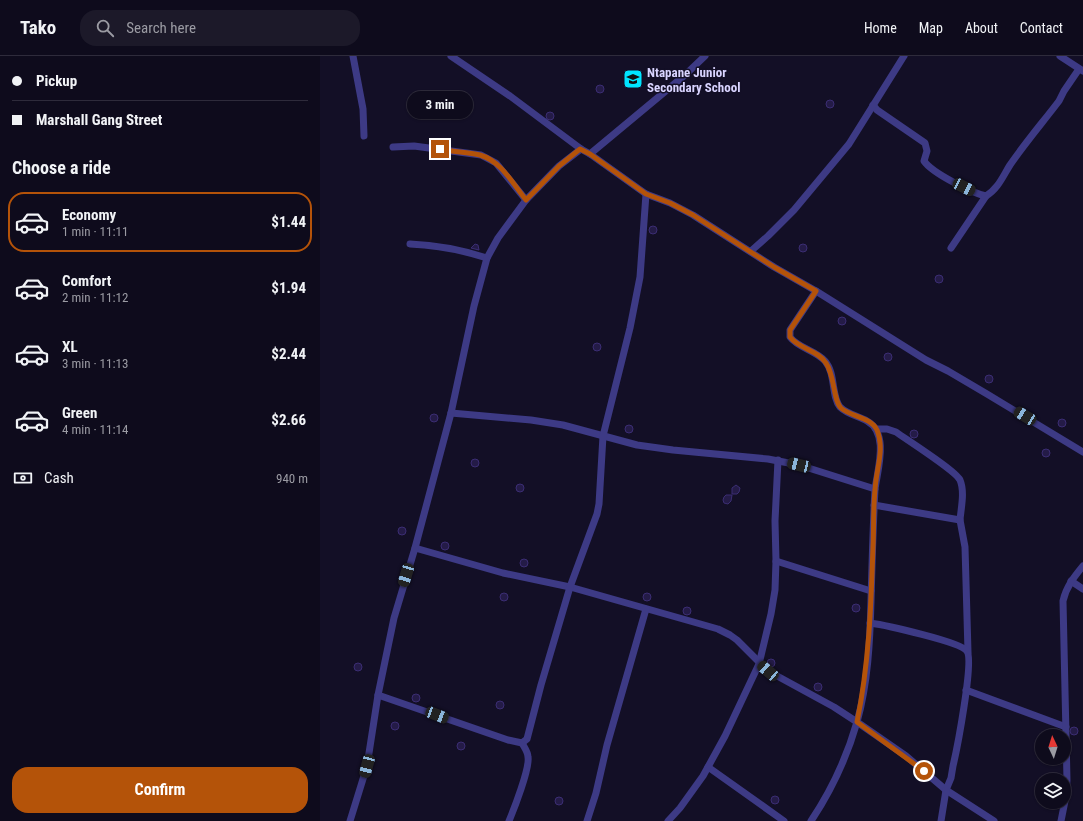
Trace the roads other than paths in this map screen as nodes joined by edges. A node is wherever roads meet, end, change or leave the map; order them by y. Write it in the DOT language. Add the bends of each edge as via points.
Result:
graph roads {
  1 [pos="353,56"];
  2 [pos="451,56"];
  3 [pos="705,56"];
  4 [pos="904,56"];
  5 [pos="1060,56"];
  6 [pos="1081,70"];
  7 [pos="873,105"];
  8 [pos="364,136"];
  9 [pos="393,147"];
  10 [pos="580,149"];
  11 [pos="590,154"];
  12 [pos="646,194"];
  13 [pos="986,196"];
  14 [pos="526,200"];
  15 [pos="410,244"];
  16 [pos="951,248"];
  17 [pos="750,251"];
  18 [pos="487,258"];
  19 [pos="816,291"];
  20 [pos="451,413"];
  21 [pos="876,429"];
  22 [pos="603,436"];
  23 [pos="1083,452"];
  24 [pos="778,460"];
  25 [pos="875,489"];
  26 [pos="874,504"];
  27 [pos="960,520"];
  28 [pos="415,548"];
  29 [pos="776,561"];
  30 [pos="1083,566"];
  31 [pos="1072,581"];
  32 [pos="570,587"];
  33 [pos="1083,589"];
  34 [pos="871,592"];
  35 [pos="646,609"];
  36 [pos="870,623"];
  37 [pos="968,652"];
  38 [pos="759,664"];
  39 [pos="966,690"];
  40 [pos="378,695"];
  41 [pos="857,722"];
  42 [pos="1066,727"];
  43 [pos="522,742"];
  44 [pos="708,767"];
  45 [pos="946,790"];
  46 [pos="350,821"];
  47 [pos="509,821"];
  48 [pos="587,821"];
  49 [pos="668,821"];
  50 [pos="784,821"];
  51 [pos="811,821"];
  52 [pos="941,821"];
  53 [pos="994,821"];
  54 [pos="1061,821"];
  1 -- 8 [label="street"];
  2 -- 10 [label="street" via="510,96"];
  3 -- 11 [label="street"];
  4 -- 7 [label="street"];
  5 -- 6 [label="street"];
  6 -- 13 [label="street" via="1002,179"];
  7 -- 13 [label="street" via="921,139 927,151 924,161 929,166 953,182"];
  7 -- 17 [label="street" via="840,156 794,210"];
  9 -- 14 [label="street" via="414,146 485,157 496,163"];
  10 -- 11 [label="street"];
  10 -- 14 [label="street" via="559,166"];
  11 -- 12 [label="street"];
  12 -- 17 [label="street" via="693,215"];
  12 -- 22 [label="street" via="640,277"];
  13 -- 16 [label="street"];
  14 -- 18 [label="street" via="498,238"];
  15 -- 18 [label="street" via="449,248"];
  17 -- 19 [label="street"];
  18 -- 20 [label="street"];
  19 -- 21 [label="street" via="790,330 790,337 826,362 833,378 837,403 841,408 866,420"];
  19 -- 23 [label="street" via="926,360"];
  20 -- 22 [label="street" via="531,420 563,425"];
  20 -- 28 [label="street"];
  21 -- 25 [label="street" via="881,449"];
  21 -- 27 [label="street" via="896,432 958,477 962,494"];
  22 -- 24 [label="street" via="637,445 673,450"];
  22 -- 32 [label="street" via="597,514"];
  24 -- 25 [label="street"];
  24 -- 29 [label="street"];
  25 -- 26 [label="street"];
  26 -- 27 [label="street"];
  26 -- 34 [label="street"];
  27 -- 37 [label="street" via="965,548"];
  28 -- 32 [label="street"];
  28 -- 40 [label="street" via="394,618"];
  29 -- 34 [label="street"];
  29 -- 38 [label="street" via="775,590"];
  30 -- 31 [label="street"];
  31 -- 33 [label="street"];
  31 -- 42 [label="street" via="1065,592 1062,614"];
  32 -- 35 [label="street"];
  32 -- 43 [label="street" via="529,734"];
  34 -- 36 [label="street"];
  35 -- 38 [label="street" via="718,629 737,640"];
  35 -- 48 [label="street"];
  36 -- 37 [label="street" via="952,643"];
  36 -- 41 [label="street"];
  37 -- 39 [label="street"];
  38 -- 41 [label="street" via="776,677"];
  38 -- 44 [label="street"];
  39 -- 42 [label="street"];
  39 -- 45 [label="street" via="952,772"];
  40 -- 43 [label="street" via="494,736"];
  40 -- 46 [label="street" via="368,761"];
  41 -- 45 [label="street" via="906,756"];
  41 -- 51 [label="street" via="836,777"];
  42 -- 54 [label="street" via="1067,780"];
  43 -- 47 [label="street" via="529,757 528,764"];
  44 -- 49 [label="street"];
  44 -- 50 [label="street"];
  45 -- 52 [label="street"];
  45 -- 53 [label="street"];
}
